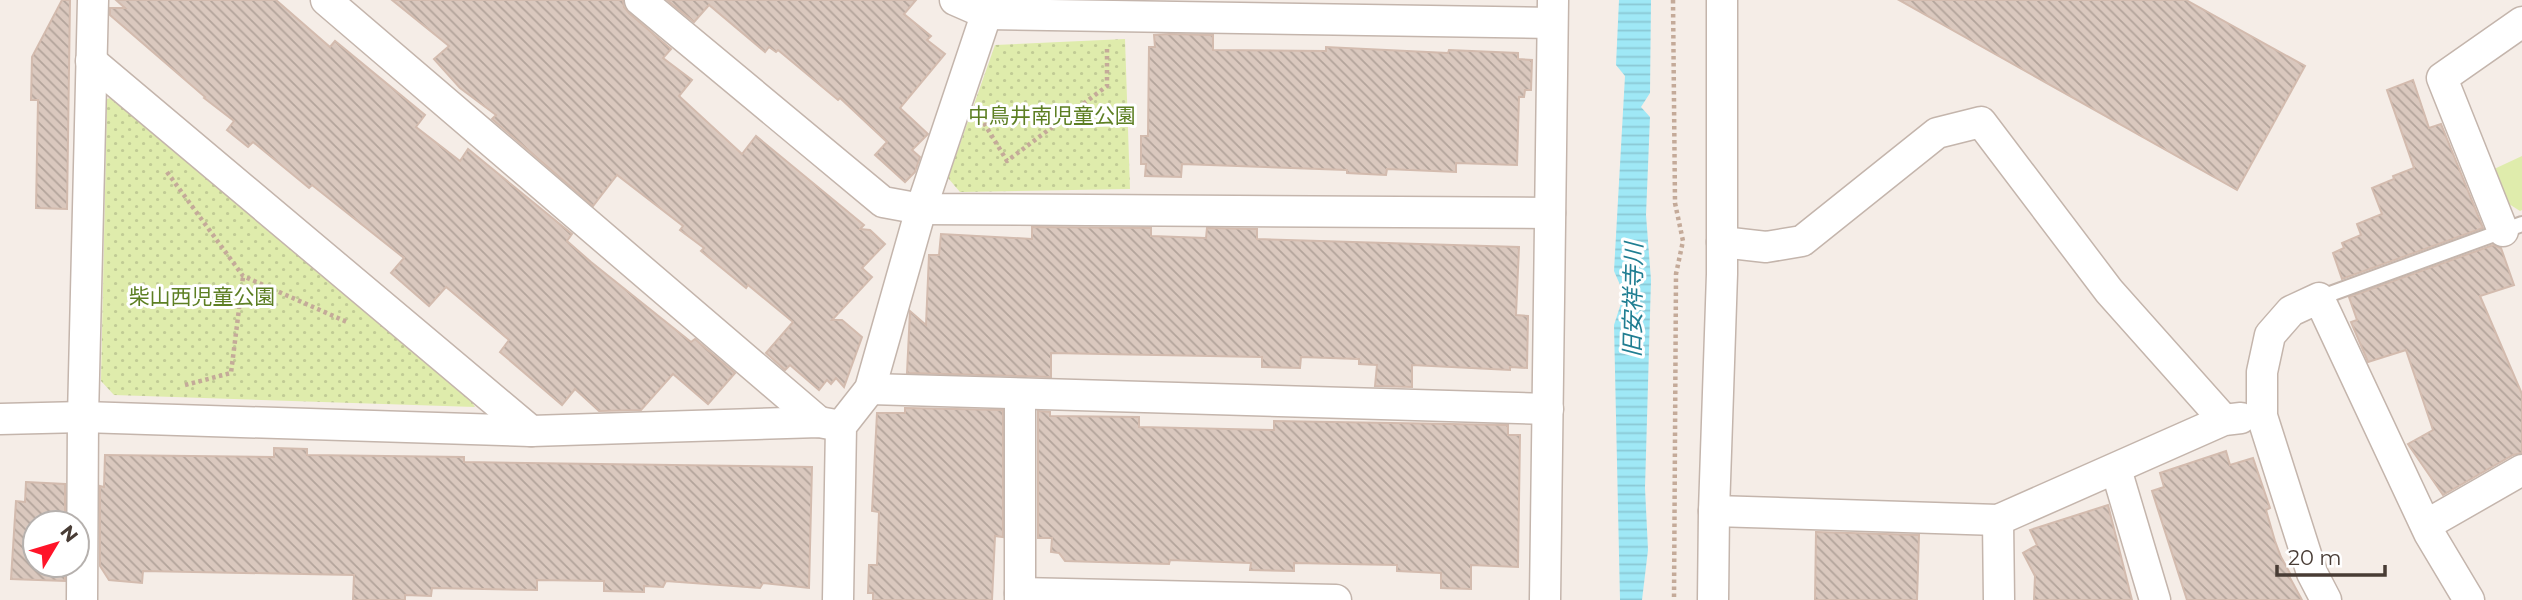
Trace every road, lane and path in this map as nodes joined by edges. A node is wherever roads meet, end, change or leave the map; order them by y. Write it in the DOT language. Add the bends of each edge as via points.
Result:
graph roads {
  1 [pos="93,0"];
  2 [pos="326,0"];
  3 [pos="639,0"];
  4 [pos="955,0"];
  5 [pos="1673,0"];
  6 [pos="1722,0"];
  7 [pos="989,7"];
  8 [pos="1553,11"];
  9 [pos="2522,22"];
  10 [pos="1107,48"];
  11 [pos="92,61"];
  12 [pos="962,87"];
  13 [pos="174,129"];
  14 [pos="921,209"];
  15 [pos="1550,213"];
  16 [pos="2512,228"];
  17 [pos="1722,242"];
  18 [pos="243,276"];
  19 [pos="2319,298"];
  20 [pos="350,324"];
  21 [pos="870,389"];
  22 [pos="1020,395"];
  23 [pos="1548,409"];
  24 [pos="2262,416"];
  25 [pos="83,417"];
  26 [pos="0,419"];
  27 [pos="169,420"];
  28 [pos="2224,420"];
  29 [pos="830,424"];
  30 [pos="531,431"];
  31 [pos="2116,469"];
  32 [pos="2522,470"];
  33 [pos="1714,511"];
  34 [pos="1998,520"];
  35 [pos="2426,525"];
  36 [pos="1020,596"];
  37 [pos="82,600"];
  38 [pos="838,600"];
  39 [pos="1336,600"];
  40 [pos="1545,600"];
  41 [pos="1674,600"];
  42 [pos="1713,600"];
  43 [pos="1999,600"];
  44 [pos="2155,600"];
  45 [pos="2326,600"];
  46 [pos="2469,600"];
  1 -- 11 [label="street"];
  2 -- 29 [label="street"];
  3 -- 14 [label="street" via="884,202"];
  4 -- 7 [label="street"];
  5 -- 41 [label="path" via="1675,203 1683,241 1676,274"];
  6 -- 17 [label="street"];
  7 -- 8 [label="street"];
  7 -- 12 [label="street"];
  8 -- 15 [label="street"];
  9 -- 16 [label="street" via="2442,78"];
  10 -- 12 [label="path" via="1107,86 1007,161"];
  11 -- 13 [label="street"];
  11 -- 25 [label="street"];
  12 -- 14 [label="street"];
  13 -- 18 [label="path" via="159,161"];
  13 -- 30 [label="street"];
  14 -- 15 [label="street"];
  14 -- 21 [label="street"];
  15 -- 23 [label="street"];
  16 -- 19 [label="lane"];
  17 -- 28 [label="street" via="1766,247 1802,241 1937,134 1981,122 2109,291"];
  17 -- 33 [label="street"];
  18 -- 20 [label="path"];
  18 -- 27 [label="path" via="231,373 170,389"];
  19 -- 24 [label="street" via="2291,312 2270,335 2262,372"];
  19 -- 35 [label="street"];
  21 -- 22 [label="street"];
  21 -- 29 [label="street"];
  22 -- 23 [label="street"];
  22 -- 36 [label="street"];
  23 -- 40 [label="street"];
  24 -- 28 [label="street"];
  24 -- 45 [label="street" via="2312,573"];
  25 -- 26 [label="street"];
  25 -- 27 [label="street"];
  25 -- 37 [label="street"];
  27 -- 30 [label="street"];
  28 -- 31 [label="street"];
  29 -- 30 [label="street"];
  29 -- 38 [label="street"];
  31 -- 34 [label="street"];
  31 -- 44 [label="street"];
  32 -- 35 [label="street"];
  33 -- 34 [label="street"];
  33 -- 42 [label="street"];
  34 -- 43 [label="street"];
  35 -- 46 [label="street"];
  36 -- 39 [label="street"];
}
